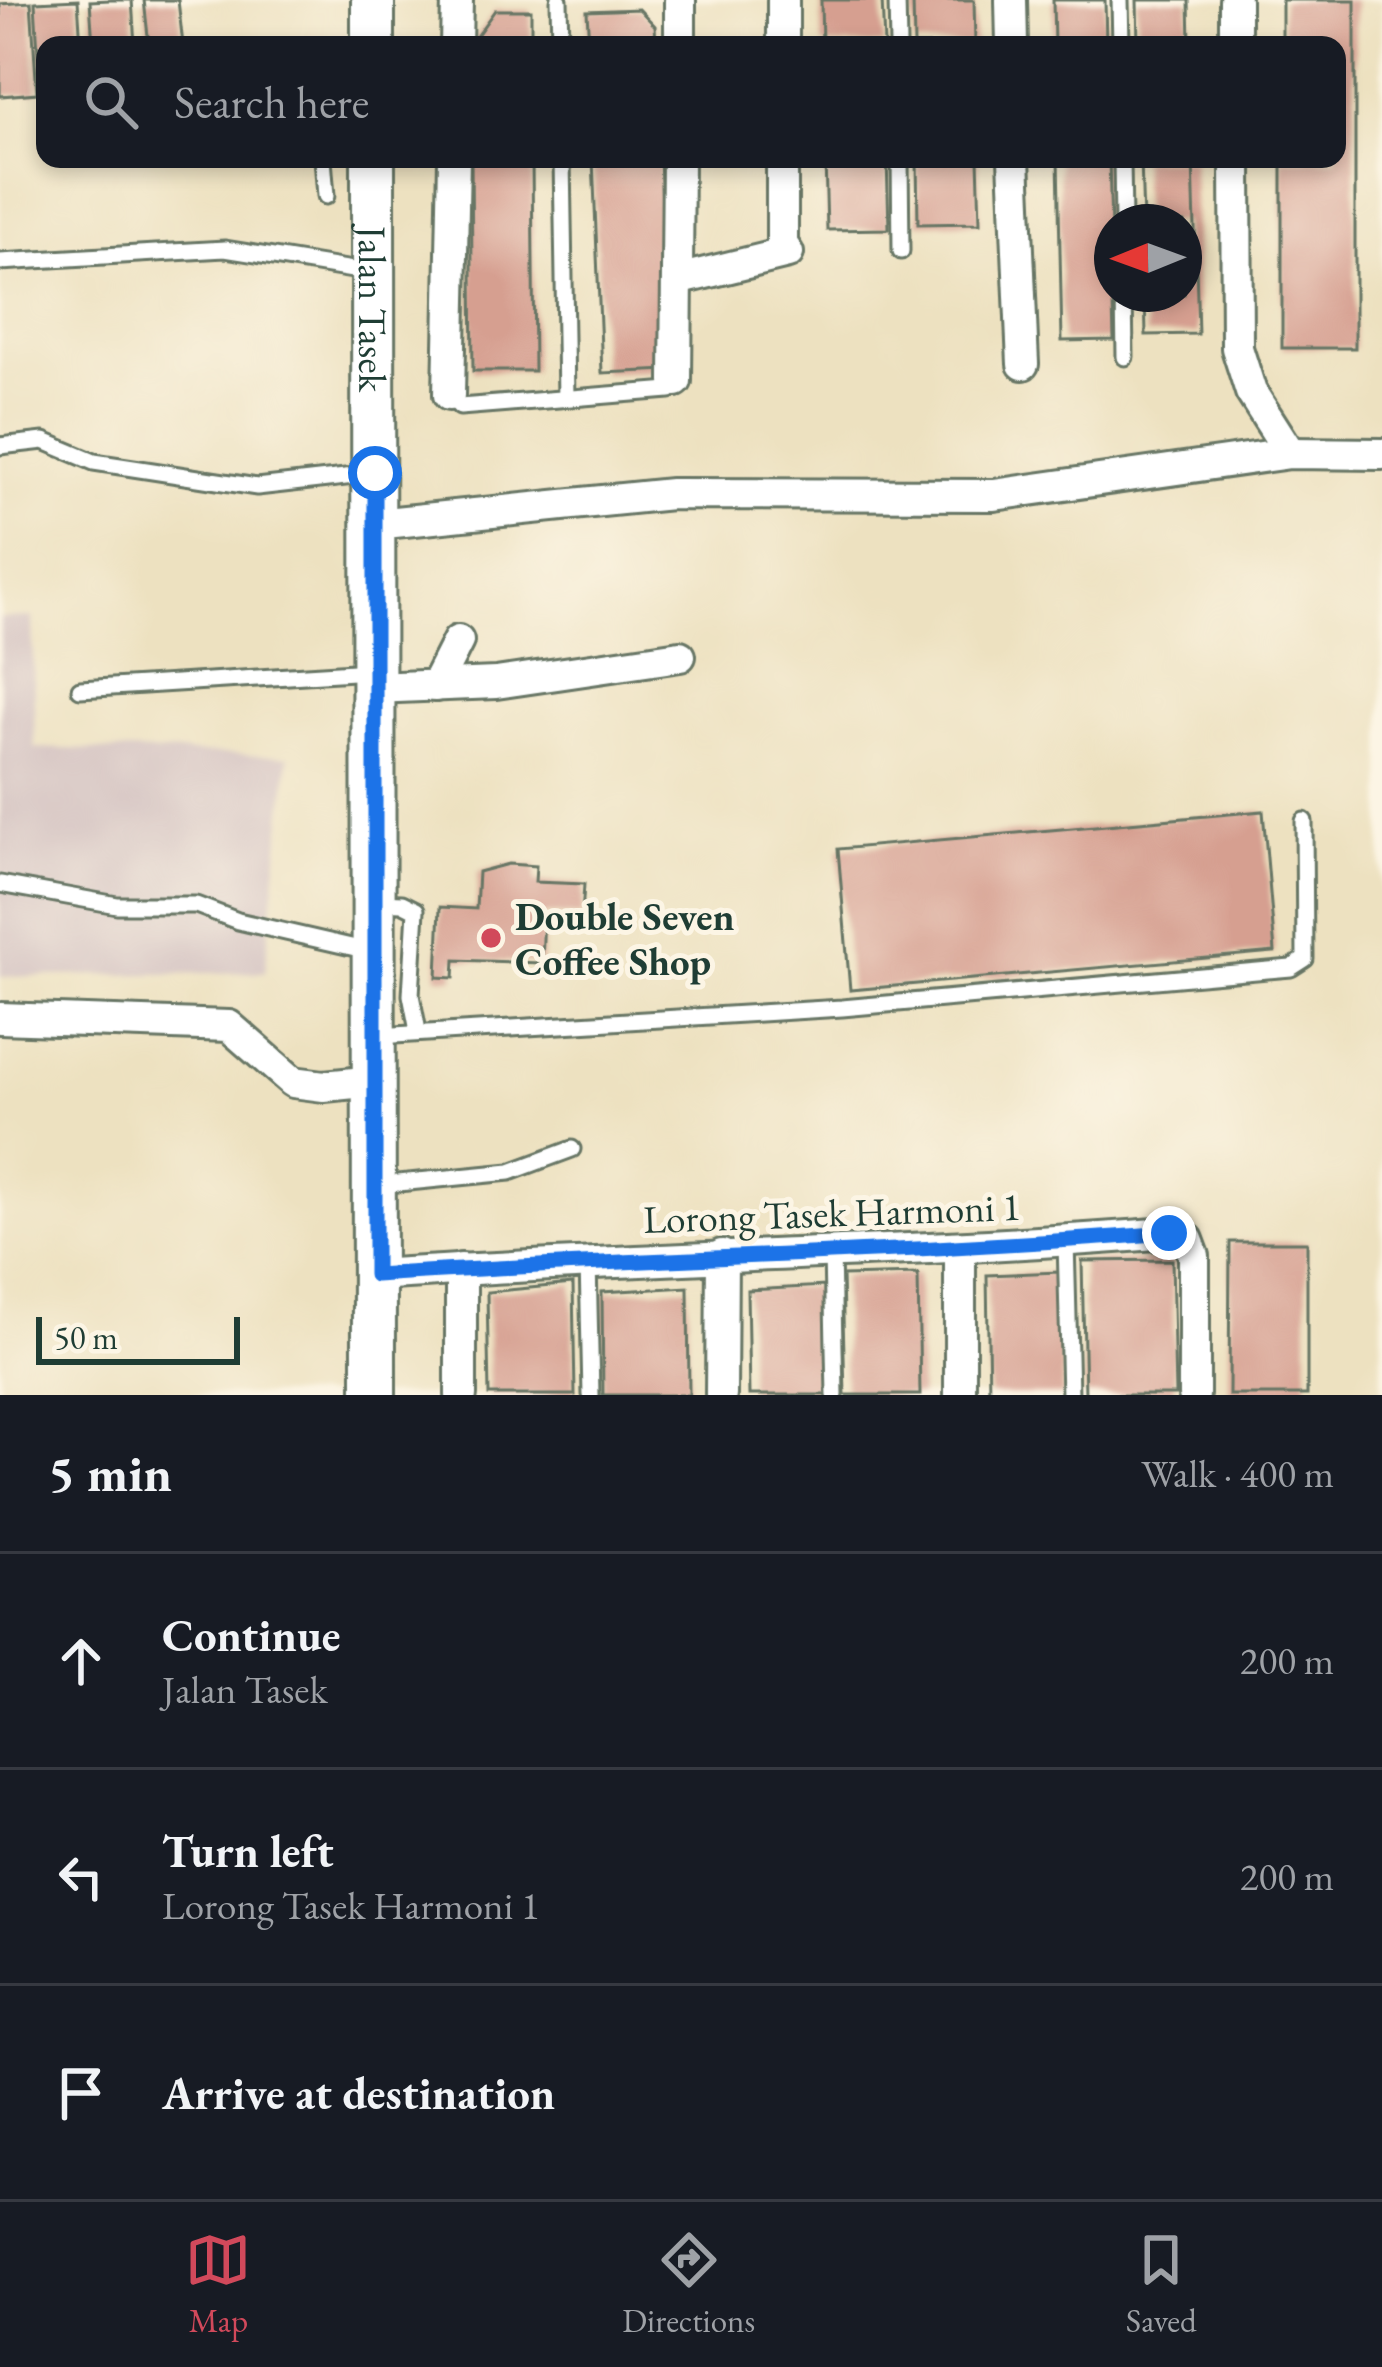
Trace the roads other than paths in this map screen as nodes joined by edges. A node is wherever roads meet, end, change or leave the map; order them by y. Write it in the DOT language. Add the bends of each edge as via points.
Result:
graph roads {
  1 [pos="374,0"];
  2 [pos="457,0"];
  3 [pos="559,0"];
  4 [pos="680,0"];
  5 [pos="783,0"];
  6 [pos="897,0"];
  7 [pos="1011,0"];
  8 [pos="1120,0"];
  9 [pos="1235,0"];
  10 [pos="374,36"];
  11 [pos="456,36"];
  12 [pos="560,36"];
  13 [pos="680,36"];
  14 [pos="783,36"];
  15 [pos="898,36"];
  16 [pos="1012,36"];
  17 [pos="1121,36"];
  18 [pos="1235,36"];
  19 [pos="324,168"];
  20 [pos="374,168"];
  21 [pos="454,168"];
  22 [pos="562,168"];
  23 [pos="678,168"];
  24 [pos="782,168"];
  25 [pos="900,168"];
  26 [pos="1014,168"];
  27 [pos="1122,168"];
  28 [pos="1236,168"];
  29 [pos="326,196"];
  30 [pos="1123,204"];
  31 [pos="902,251"];
  32 [pos="0,262"];
  33 [pos="374,273"];
  34 [pos="677,280"];
  35 [pos="1125,312"];
  36 [pos="1126,357"];
  37 [pos="1023,364"];
  38 [pos="676,381"];
  39 [pos="449,395"];
  40 [pos="566,398"];
  41 [pos="0,446"];
  42 [pos="1290,453"];
  43 [pos="1382,454"];
  44 [pos="375,473"];
  45 [pos="375,524"];
  46 [pos="458,641"];
  47 [pos="680,656"];
  48 [pos="373,679"];
  49 [pos="435,686"];
  50 [pos="80,689"];
  51 [pos="1304,820"];
  52 [pos="0,884"];
  53 [pos="375,902"];
  54 [pos="376,952"];
  55 [pos="0,1018"];
  56 [pos="418,1031"];
  57 [pos="375,1036"];
  58 [pos="375,1081"];
  59 [pos="572,1149"];
  60 [pos="375,1186"];
  61 [pos="1066,1241"];
  62 [pos="960,1250"];
  63 [pos="832,1252"];
  64 [pos="722,1255"];
  65 [pos="588,1262"];
  66 [pos="460,1270"];
  67 [pos="375,1275"];
  68 [pos="374,1395"];
  69 [pos="460,1395"];
  70 [pos="591,1395"];
  71 [pos="722,1395"];
  72 [pos="836,1395"];
  73 [pos="961,1395"];
  74 [pos="1070,1395"];
  75 [pos="1194,1395"];
  1 -- 10 [label="main road"];
  2 -- 11 [label="street"];
  3 -- 12 [label="lane"];
  4 -- 13 [label="street"];
  5 -- 14 [label="street"];
  6 -- 15 [label="lane"];
  7 -- 16 [label="street"];
  8 -- 17 [label="lane"];
  9 -- 18 [label="street"];
  19 -- 29 [label="lane"];
  20 -- 33 [label="main road, Jalan Tasek"];
  21 -- 39 [label="street, Jalan Tasek"];
  22 -- 40 [label="lane"];
  23 -- 34 [label="street"];
  24 -- 34 [label="street" via="788,253"];
  25 -- 31 [label="lane"];
  26 -- 37 [label="street"];
  27 -- 30 [label="lane"];
  28 -- 42 [label="street" via="1237,348 1251,392"];
  32 -- 33 [label="lane" via="225,249"];
  33 -- 44 [label="main road, Jalan Tasek"];
  34 -- 38 [label="street"];
  35 -- 36 [label="lane"];
  38 -- 40 [label="lane" via="670,390"];
  39 -- 40 [label="lane" via="460,407"];
  41 -- 44 [label="lane" via="44,441 94,462 256,487"];
  42 -- 43 [label="street"];
  42 -- 45 [label="street" via="994,495 670,494"];
  44 -- 45 [label="main road, Jalan Tasek"];
  45 -- 48 [label="main road, Jalan Tasek"];
  46 -- 49 [label="street"];
  47 -- 49 [label="street"];
  48 -- 49 [label="street"];
  48 -- 50 [label="lane"];
  48 -- 53 [label="main road, Jalan Tasek"];
  51 -- 56 [label="lane" via="1305,959 1291,968 842,1008"];
  52 -- 54 [label="lane" via="117,905 196,905"];
  53 -- 54 [label="main road, Jalan Tasek"];
  53 -- 56 [label="lane" via="416,910 411,995"];
  54 -- 57 [label="main road, Jalan Tasek"];
  55 -- 58 [label="street" via="229,1026 293,1082"];
  56 -- 57 [label="lane"];
  57 -- 58 [label="main road, Jalan Tasek"];
  58 -- 60 [label="main road, Jalan Tasek"];
  59 -- 60 [label="lane" via="510,1172"];
  60 -- 67 [label="main road, Jalan Tasek"];
  61 -- 62 [label="street, Lorong Tasek Harmoni 1"];
  61 -- 74 [label="lane"];
  61 -- 75 [label="street, Lorong Tasek Harmoni 1" via="1169,1233 1189,1240"];
  62 -- 63 [label="street, Lorong Tasek Harmoni 1"];
  62 -- 73 [label="street"];
  63 -- 64 [label="street, Lorong Tasek Harmoni 1"];
  63 -- 72 [label="lane"];
  64 -- 65 [label="street, Lorong Tasek Harmoni 1"];
  64 -- 71 [label="street"];
  65 -- 66 [label="street, Lorong Tasek Harmoni 1"];
  65 -- 70 [label="lane"];
  66 -- 67 [label="street, Lorong Tasek Harmoni 1"];
  66 -- 69 [label="street"];
  67 -- 68 [label="main road, Jalan Tasek"];
}
